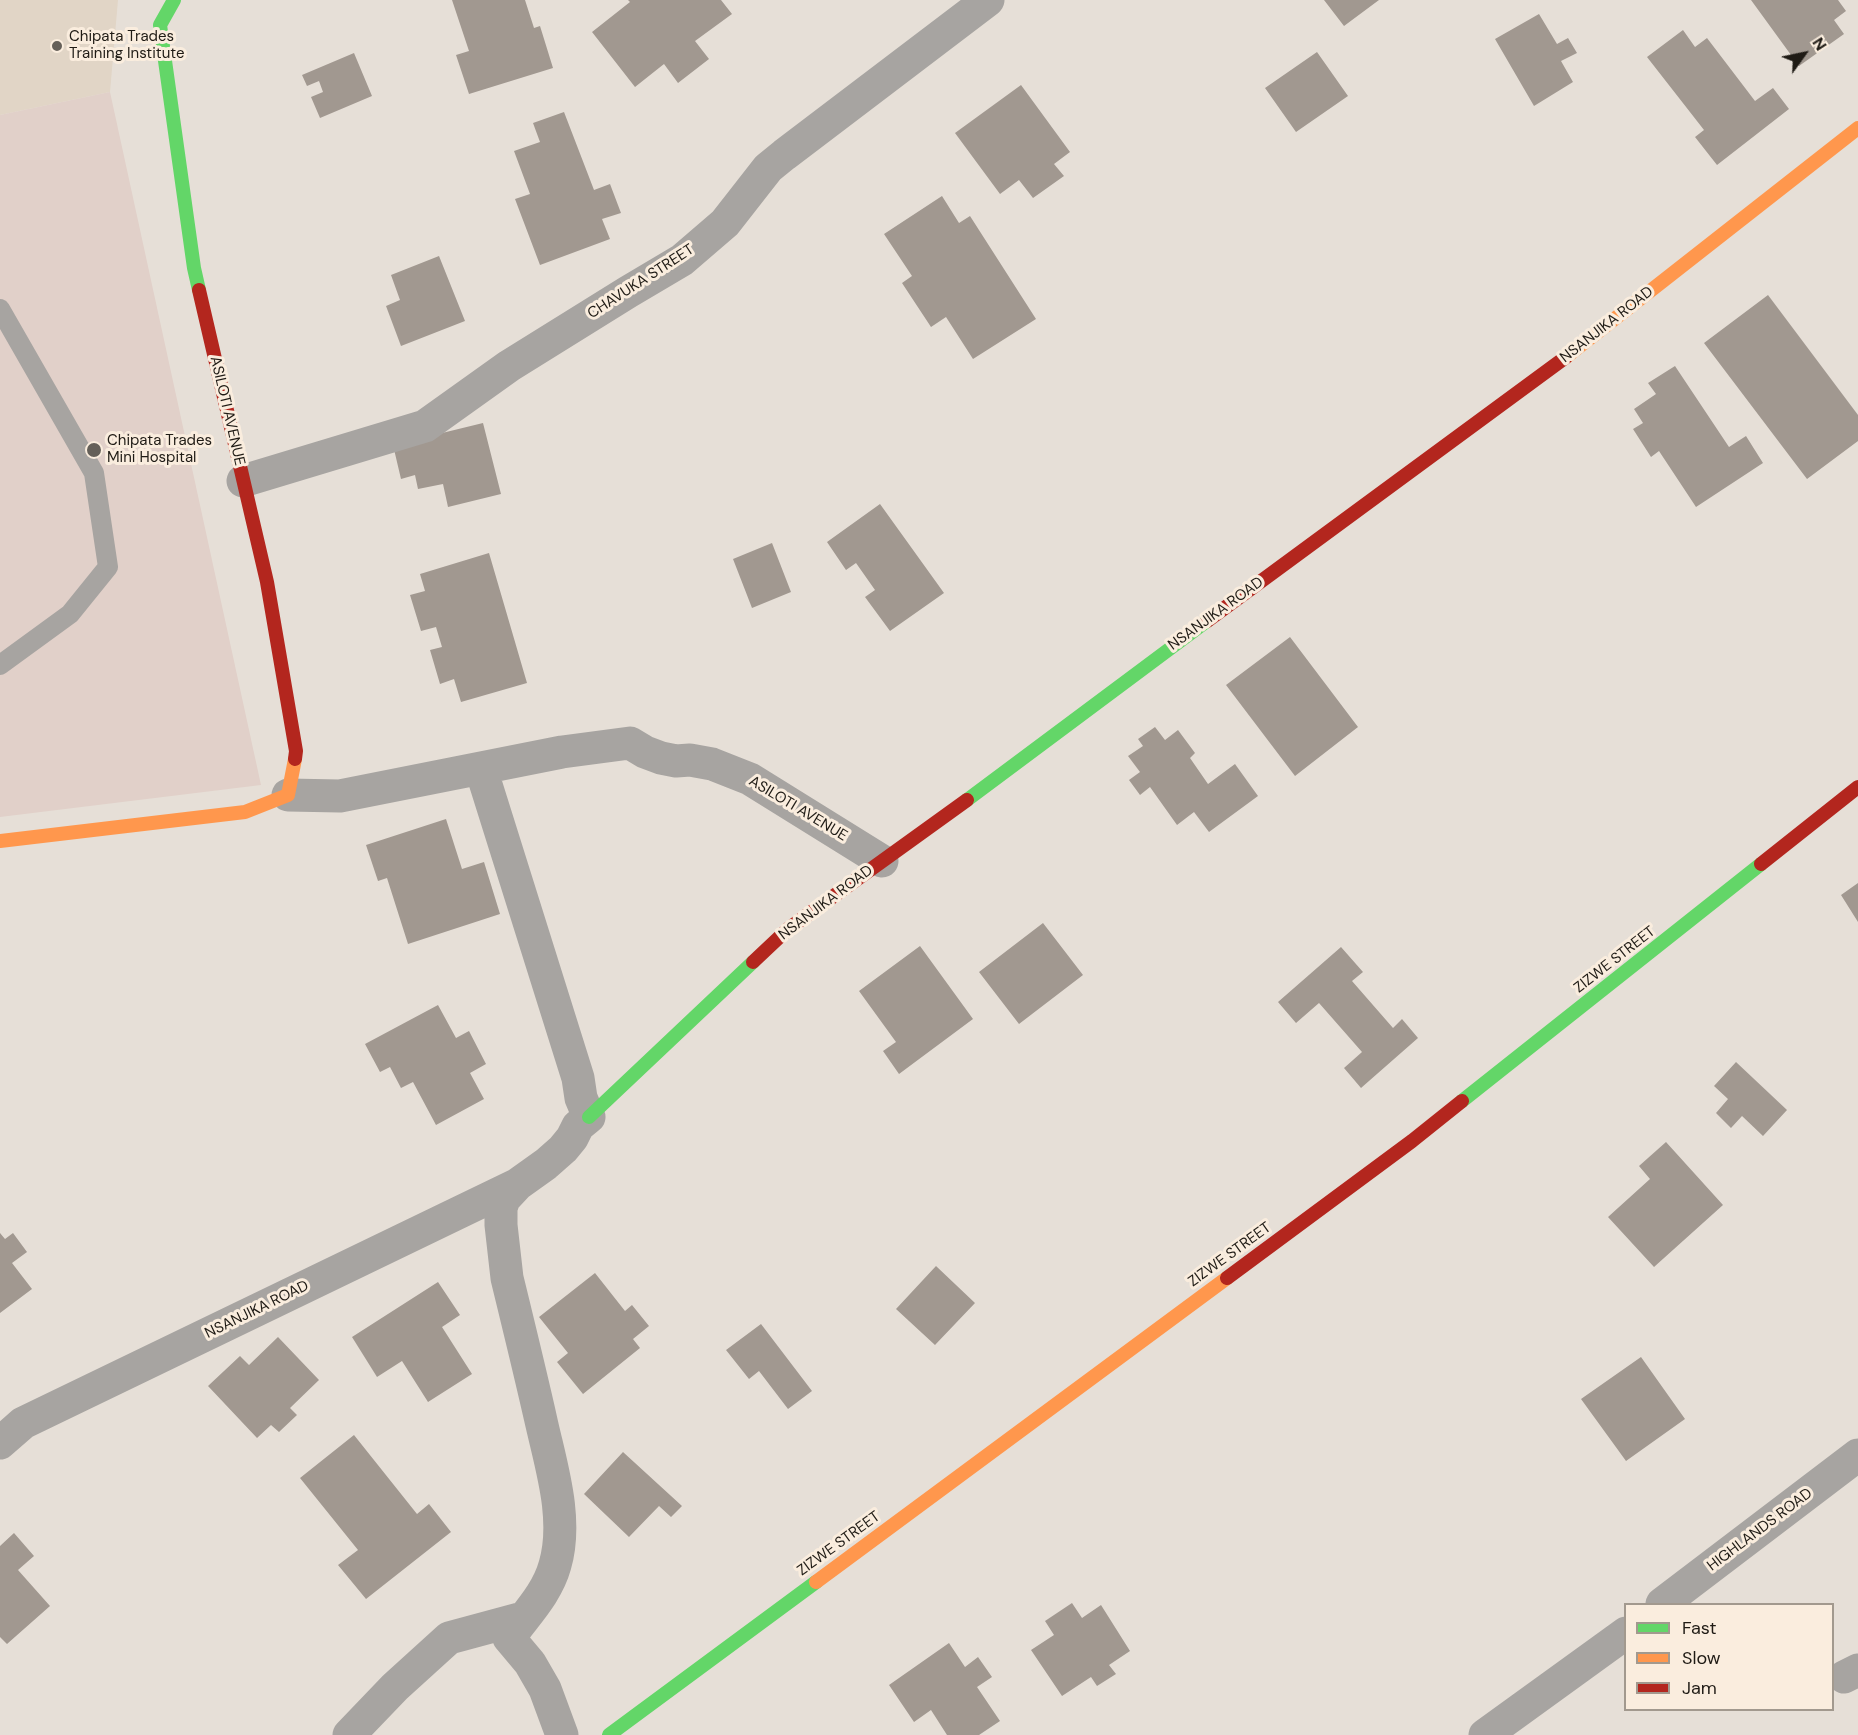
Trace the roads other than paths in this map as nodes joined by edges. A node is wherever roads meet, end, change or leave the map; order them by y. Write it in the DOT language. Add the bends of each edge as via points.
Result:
graph roads {
  1 [pos="174,0"];
  2 [pos="988,0"];
  3 [pos="1858,128"];
  4 [pos="0,309"];
  5 [pos="243,481"];
  6 [pos="0,665"];
  7 [pos="481,769"];
  8 [pos="1858,787"];
  9 [pos="288,795"];
  10 [pos="0,841"];
  11 [pos="882,861"];
  12 [pos="589,1117"];
  13 [pos="518,1184"];
  14 [pos="0,1443"];
  15 [pos="1858,1455"];
  16 [pos="1665,1603"];
  17 [pos="523,1618"];
  18 [pos="1624,1634"];
  19 [pos="349,1735"];
  20 [pos="562,1735"];
  21 [pos="609,1735"];
  22 [pos="1485,1735"];
  1 -- 5 [label="street, ASILOTI AVENUE" via="160,25 194,268"];
  2 -- 5 [label="street, CHAVUKA STREET" via="768,168 725,223 682,260 509,366 425,426"];
  3 -- 11 [label="street, NSANJIKA ROAD" via="1579,348"];
  4 -- 6 [label="lane" via="94,473 108,567 70,614"];
  5 -- 9 [label="street, ASILOTI AVENUE" via="267,582 296,751"];
  7 -- 9 [label="street, ASILOTI AVENUE" via="340,796"];
  7 -- 11 [label="street, ASILOTI AVENUE" via="630,743 661,758 712,764 750,779"];
  7 -- 12 [label="street"];
  8 -- 21 [label="street, ZIZWE STREET" via="1412,1141"];
  9 -- 10 [label="street, ASILOTI AVENUE" via="245,812"];
  11 -- 12 [label="street, NSANJIKA ROAD" via="788,929"];
  12 -- 13 [label="street" via="563,1149"];
  13 -- 14 [label="street, NSANJIKA ROAD" via="23,1423"];
  13 -- 17 [label="street" via="501,1208 503,1251 552,1470 559,1521 555,1566 537,1603"];
  15 -- 16 [label="street, HIGHLANDS ROAD"];
  17 -- 19 [label="street" via="449,1638"];
  17 -- 20 [label="street" via="509,1638 545,1689"];
  18 -- 22 [label="street"];
}
